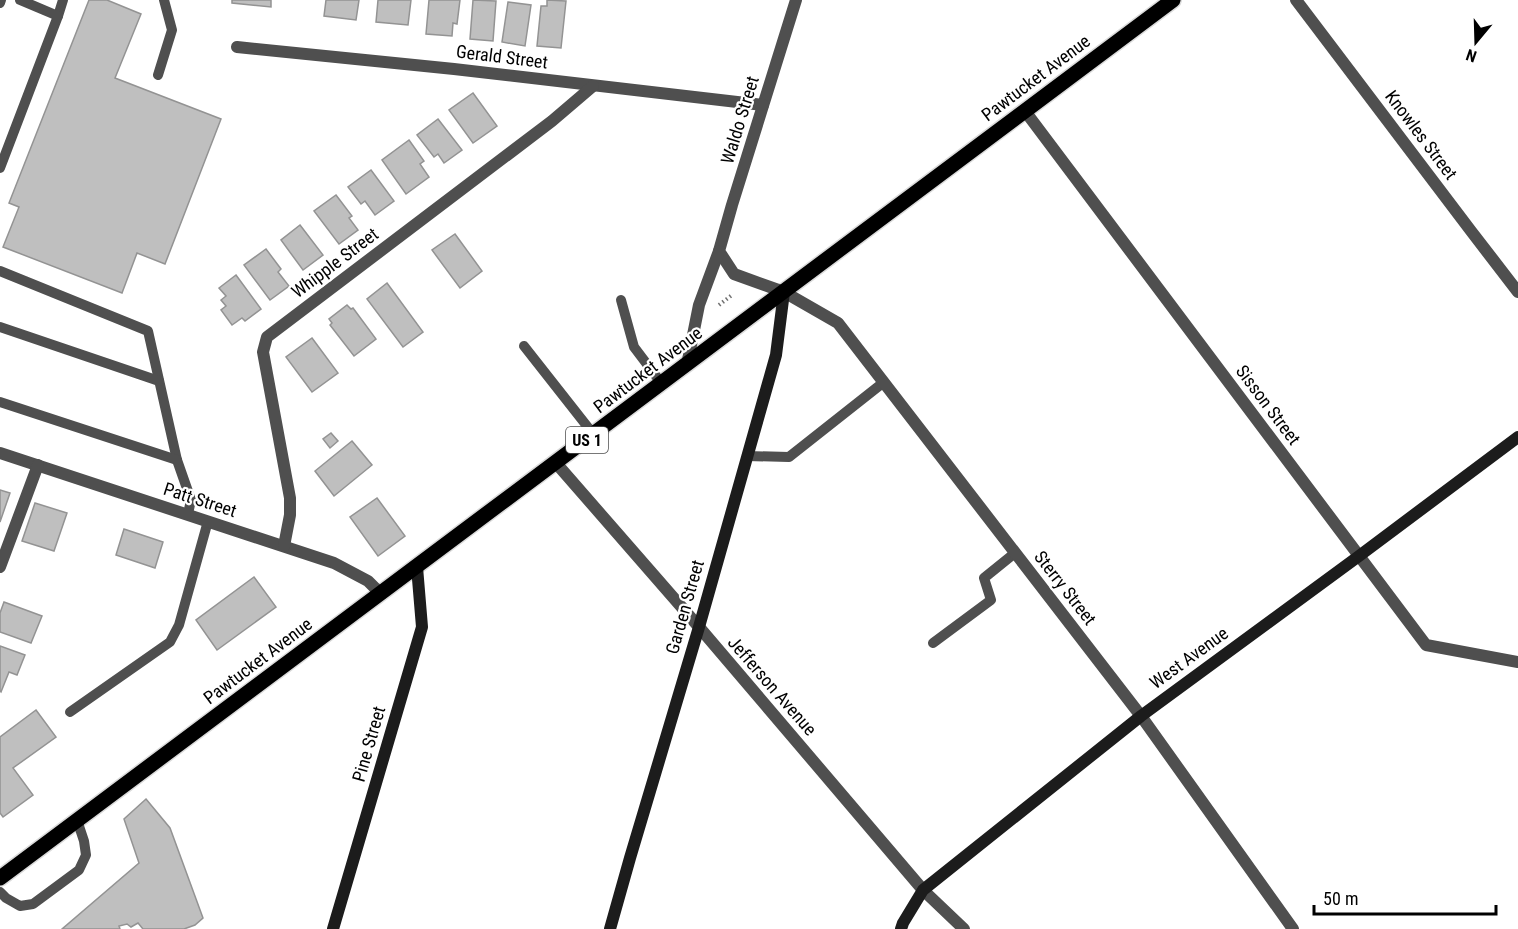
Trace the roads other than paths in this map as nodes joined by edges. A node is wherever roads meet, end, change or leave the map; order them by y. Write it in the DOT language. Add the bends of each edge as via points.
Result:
graph roads {
  1 [pos="20,0"];
  2 [pos="63,0"];
  3 [pos="164,0"];
  4 [pos="796,0"];
  5 [pos="1173,0"];
  6 [pos="1296,0"];
  7 [pos="58,16"];
  8 [pos="237,46"];
  9 [pos="158,75"];
  10 [pos="592,86"];
  11 [pos="763,105"];
  12 [pos="1025,111"];
  13 [pos="0,168"];
  14 [pos="719,251"];
  15 [pos="0,272"];
  16 [pos="784,292"];
  17 [pos="1518,292"];
  18 [pos="621,300"];
  19 [pos="0,327"];
  20 [pos="524,346"];
  21 [pos="687,365"];
  22 [pos="159,381"];
  23 [pos="884,382"];
  24 [pos="662,384"];
  25 [pos="0,402"];
  26 [pos="594,435"];
  27 [pos="1518,437"];
  28 [pos="0,453"];
  29 [pos="747,456"];
  30 [pos="177,460"];
  31 [pos="556,463"];
  32 [pos="38,465"];
  33 [pos="188,514"];
  34 [pos="208,521"];
  35 [pos="284,546"];
  36 [pos="1015,553"];
  37 [pos="1359,556"];
  38 [pos="0,567"];
  39 [pos="417,567"];
  40 [pos="381,594"];
  41 [pos="699,627"];
  42 [pos="933,643"];
  43 [pos="1518,662"];
  44 [pos="70,712"];
  45 [pos="1141,716"];
  46 [pos="77,820"];
  47 [pos="0,878"];
  48 [pos="923,890"];
  49 [pos="0,892"];
  50 [pos="333,929"];
  51 [pos="610,929"];
  52 [pos="901,929"];
  53 [pos="964,929"];
  54 [pos="1293,929"];
  1 -- 7 [label="lane"];
  2 -- 7 [label="lane"];
  3 -- 9 [label="lane" via="172,30"];
  4 -- 11 [label="street, Waldo Street"];
  5 -- 12 [label="main road, Pawtucket Avenue / US 1"];
  6 -- 17 [label="street, Knowles Street"];
  7 -- 13 [label="lane"];
  8 -- 10 [label="street, Gerald Street"];
  10 -- 11 [label="street, Gerald Street"];
  10 -- 35 [label="street, Whipple Street" via="552,121 267,338 263,352 290,498"];
  11 -- 14 [label="street, Waldo Street"];
  12 -- 16 [label="main road, Pawtucket Avenue / US 1"];
  12 -- 37 [label="street, Sisson Street"];
  14 -- 16 [label="street" via="734,274"];
  14 -- 21 [label="street, Waldo Street" via="699,305"];
  15 -- 22 [label="lane" via="148,331"];
  16 -- 21 [label="main road, Pawtucket Avenue / US 1"];
  16 -- 23 [label="street, Sterry Street" via="838,323"];
  16 -- 29 [label="main road, Garden Street" via="776,355"];
  18 -- 24 [label="lane" via="634,347"];
  19 -- 22 [label="lane"];
  20 -- 26 [label="lane"];
  21 -- 24 [label="main road, Pawtucket Avenue / US 1"];
  22 -- 30 [label="lane"];
  23 -- 29 [label="lane" via="789,457"];
  23 -- 36 [label="street, Sterry Street"];
  24 -- 26 [label="main road, Pawtucket Avenue / US 1"];
  25 -- 30 [label="lane"];
  26 -- 31 [label="main road, Pawtucket Avenue / US 1"];
  27 -- 37 [label="main road, West Avenue"];
  28 -- 32 [label="street, Patt Street"];
  29 -- 41 [label="main road, Garden Street"];
  30 -- 33 [label="lane" via="191,500"];
  31 -- 39 [label="main road, Pawtucket Avenue / US 1"];
  31 -- 41 [label="street, Jefferson Avenue"];
  32 -- 33 [label="street, Patt Street"];
  32 -- 38 [label="street"];
  33 -- 34 [label="street, Patt Street"];
  34 -- 35 [label="street, Patt Street"];
  34 -- 44 [label="lane" via="179,625 170,642"];
  35 -- 40 [label="street, Patt Street" via="334,563 369,581"];
  36 -- 42 [label="lane" via="984,578 991,600"];
  36 -- 45 [label="street, Sterry Street"];
  37 -- 43 [label="street, Sisson Street" via="1426,645"];
  37 -- 45 [label="main road, West Avenue"];
  39 -- 40 [label="main road, Pawtucket Avenue / US 1"];
  39 -- 50 [label="main road, Pine Street" via="422,627"];
  40 -- 46 [label="main road, Pawtucket Avenue / US 1"];
  41 -- 48 [label="street, Jefferson Avenue"];
  41 -- 51 [label="main road, Garden Street"];
  45 -- 48 [label="main road, West Avenue"];
  45 -- 54 [label="street, Sterry Street"];
  46 -- 47 [label="main road, Pawtucket Avenue / US 1"];
  46 -- 49 [label="lane" via="86,855 79,870 33,904 20,906"];
  48 -- 52 [label="main road, West Avenue"];
  48 -- 53 [label="street, Jefferson Avenue"];
}
